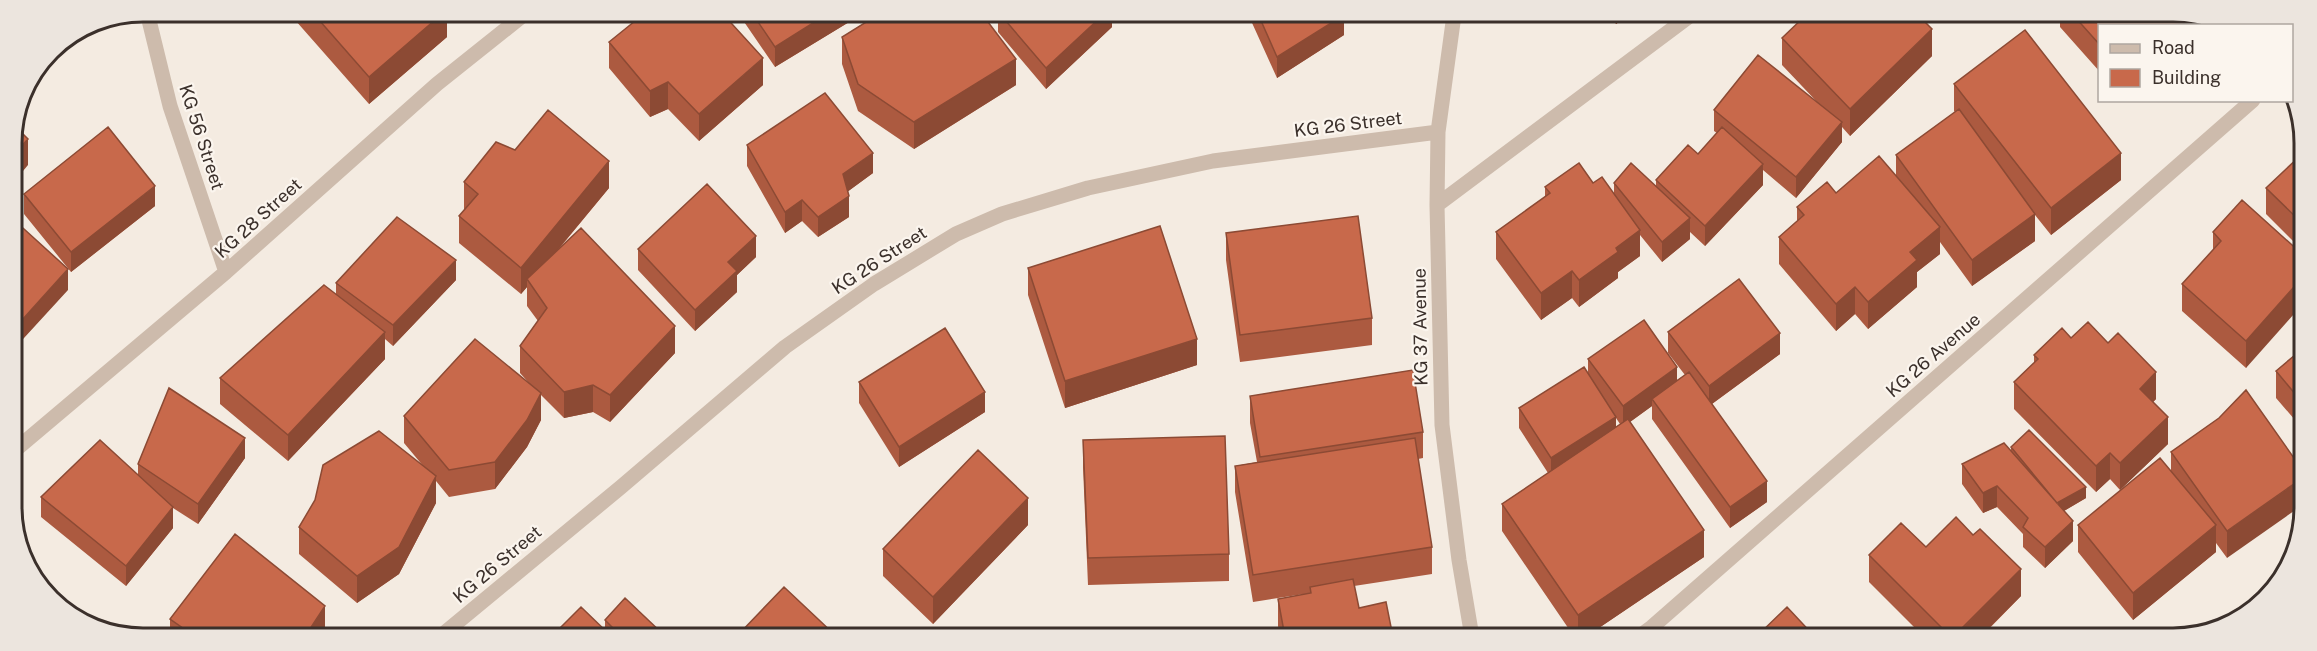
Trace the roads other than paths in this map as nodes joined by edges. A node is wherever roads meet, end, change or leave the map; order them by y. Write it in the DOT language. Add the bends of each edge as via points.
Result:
graph roads {
  1 [pos="1453,22"];
  2 [pos="1681,22"];
  3 [pos="150,23"];
  4 [pos="514,23"];
  5 [pos="2251,102"];
  6 [pos="1438,132"];
  7 [pos="1437,205"];
  8 [pos="226,272"];
  9 [pos="22,444"];
  10 [pos="450,628"];
  11 [pos="1470,628"];
  12 [pos="1651,628"];
  1 -- 6 [label="street, KG 37 Avenue"];
  2 -- 7 [label="street"];
  3 -- 8 [label="street, KG 56 Street" via="170,106"];
  4 -- 8 [label="street, KG 28 Street" via="437,84"];
  5 -- 12 [label="street, KG 26 Avenue"];
  6 -- 7 [label="street, KG 37 Avenue"];
  6 -- 10 [label="street, KG 26 Street" via="1213,160 1088,188 1002,214 956,234 874,284 785,347"];
  7 -- 11 [label="street, KG 37 Avenue" via="1442,425"];
  8 -- 9 [label="street, KG 28 Street"];
}
